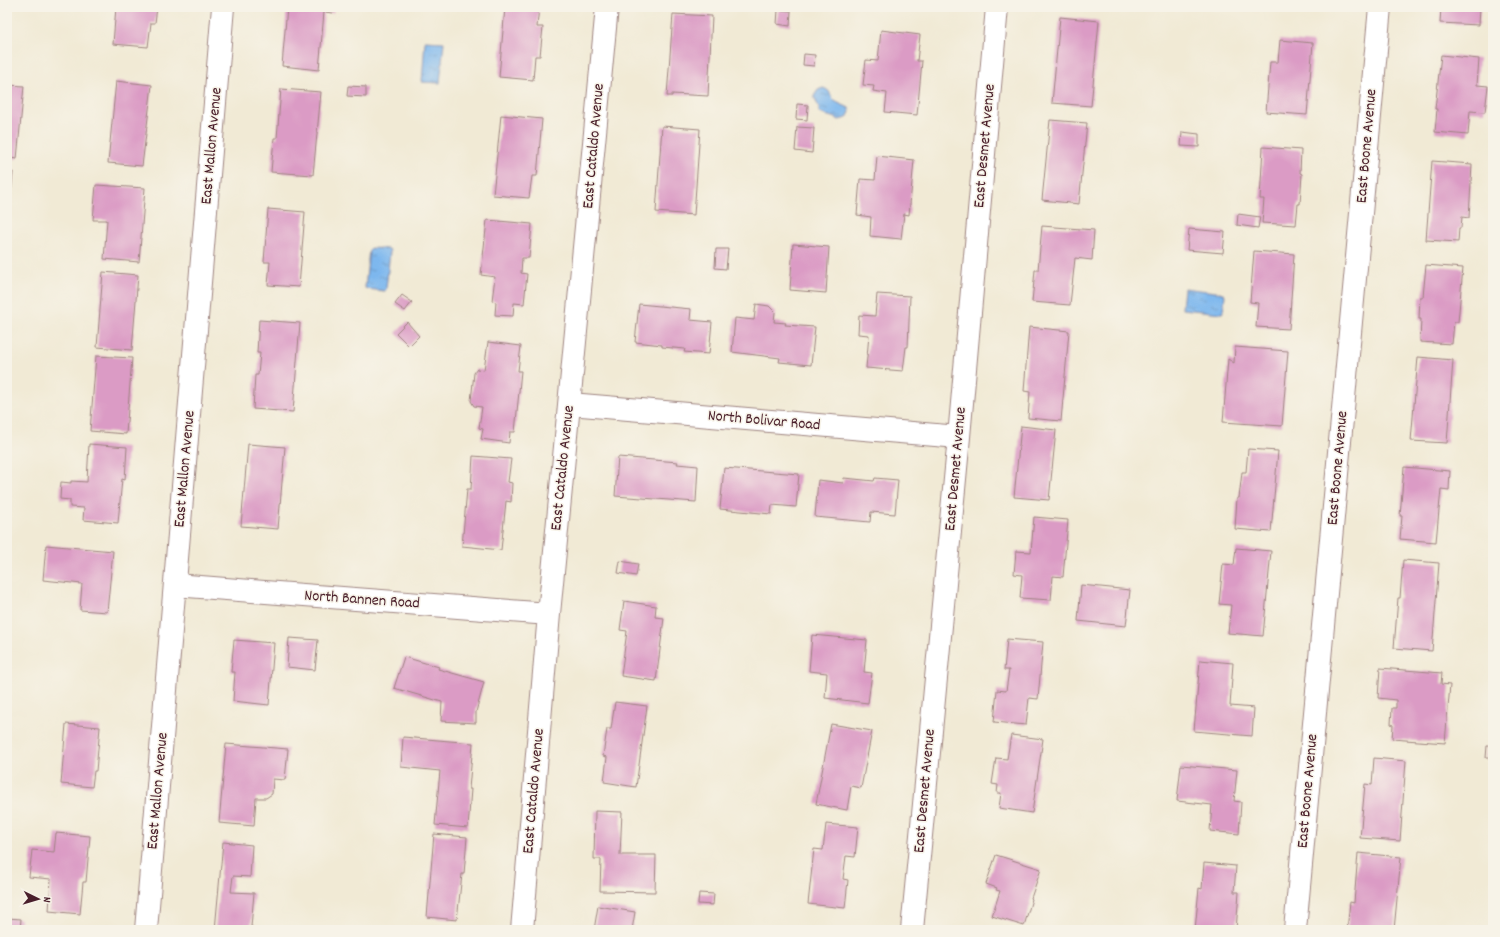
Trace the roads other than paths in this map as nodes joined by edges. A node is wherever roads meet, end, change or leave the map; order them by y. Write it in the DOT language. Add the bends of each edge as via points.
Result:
graph roads {
  1 [pos="223,7"];
  2 [pos="607,7"];
  3 [pos="997,7"];
  4 [pos="1380,7"];
  5 [pos="570,404"];
  6 [pos="959,437"];
  7 [pos="176,585"];
  8 [pos="549,614"];
  9 [pos="146,930"];
  10 [pos="522,930"];
  11 [pos="912,930"];
  12 [pos="1295,930"];
  1 -- 7 [label="street, East Mallon Avenue"];
  2 -- 5 [label="street, East Cataldo Avenue"];
  3 -- 6 [label="street, East Desmet Avenue"];
  4 -- 12 [label="street, East Boone Avenue"];
  5 -- 6 [label="street, North Bolivar Road"];
  5 -- 8 [label="street, East Cataldo Avenue"];
  6 -- 11 [label="street, East Desmet Avenue"];
  7 -- 8 [label="street, North Bannen Road"];
  7 -- 9 [label="street, East Mallon Avenue"];
  8 -- 10 [label="street, East Cataldo Avenue"];
}
